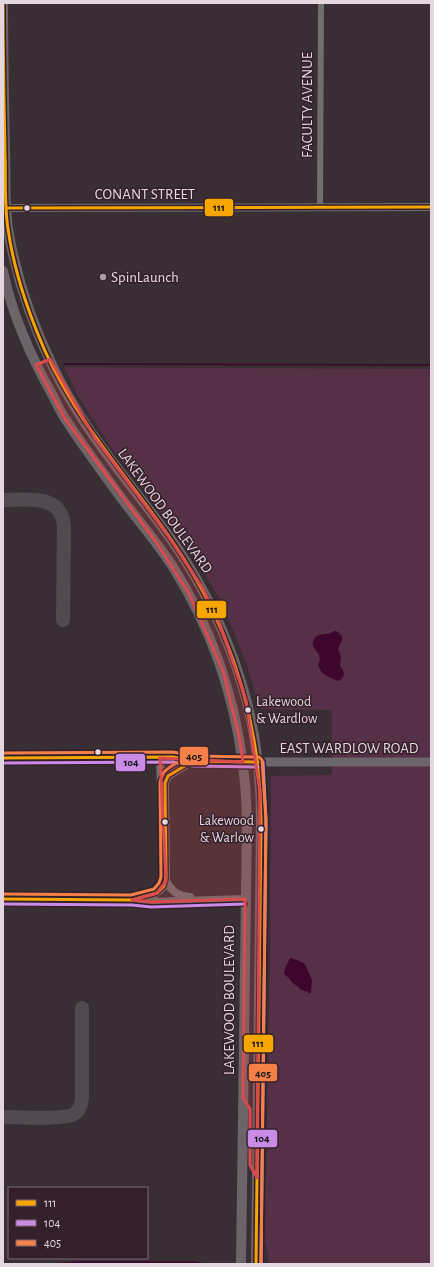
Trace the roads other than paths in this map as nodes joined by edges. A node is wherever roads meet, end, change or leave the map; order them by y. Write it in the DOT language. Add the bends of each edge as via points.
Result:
graph roads {
  1 [pos="3,3"];
  2 [pos="321,3"];
  3 [pos="320,207"];
  4 [pos="431,207"];
  5 [pos="5,208"];
  6 [pos="3,271"];
  7 [pos="50,359"];
  8 [pos="36,365"];
  9 [pos="3,758"];
  10 [pos="160,758"];
  11 [pos="192,761"];
  12 [pos="243,762"];
  13 [pos="258,762"];
  14 [pos="431,762"];
  15 [pos="165,804"];
  16 [pos="166,881"];
  17 [pos="3,899"];
  18 [pos="203,899"];
  19 [pos="245,899"];
  20 [pos="132,900"];
  21 [pos="244,1098"];
  22 [pos="257,1178"];
  23 [pos="241,1264"];
  24 [pos="256,1264"];
  1 -- 5 [label="main road, LAKEWOOD BOULEVARD"];
  2 -- 3 [label="street, FACULTY AVENUE"];
  3 -- 4 [label="street, CONANT STREET"];
  3 -- 5 [label="street, CONANT STREET"];
  5 -- 7 [label="main road, LAKEWOOD BOULEVARD" via="18,276"];
  6 -- 8 [label="main road, LAKEWOOD BOULEVARD" via="18,324"];
  7 -- 8 [label="main road"];
  7 -- 13 [label="main road, LAKEWOOD BOULEVARD" via="77,412 167,534 202,587 220,624 236,667 246,700"];
  8 -- 12 [label="main road, LAKEWOOD BOULEVARD" via="65,419 114,489 156,542 189,594 223,671"];
  9 -- 10 [label="street"];
  10 -- 11 [label="street"];
  10 -- 15 [label="street" via="161,792"];
  11 -- 12 [label="street"];
  11 -- 15 [label="street" via="168,776 165,783"];
  12 -- 13 [label="main road, EAST WARDLOW ROAD"];
  12 -- 19 [label="main road, LAKEWOOD BOULEVARD" via="247,813"];
  13 -- 14 [label="main road, EAST WARDLOW ROAD"];
  13 -- 22 [label="main road, LAKEWOOD BOULEVARD" via="261,820"];
  15 -- 16 [label="street"];
  16 -- 18 [label="street" via="174,893"];
  16 -- 20 [label="street" via="157,893"];
  17 -- 20 [label="street"];
  18 -- 19 [label="street"];
  18 -- 20 [label="street" via="188,902"];
  19 -- 21 [label="main road, LAKEWOOD BOULEVARD"];
  21 -- 22 [label="main road" via="250,1109 250,1165"];
  21 -- 23 [label="main road, LAKEWOOD BOULEVARD"];
  22 -- 24 [label="main road, LAKEWOOD BOULEVARD"];
}
